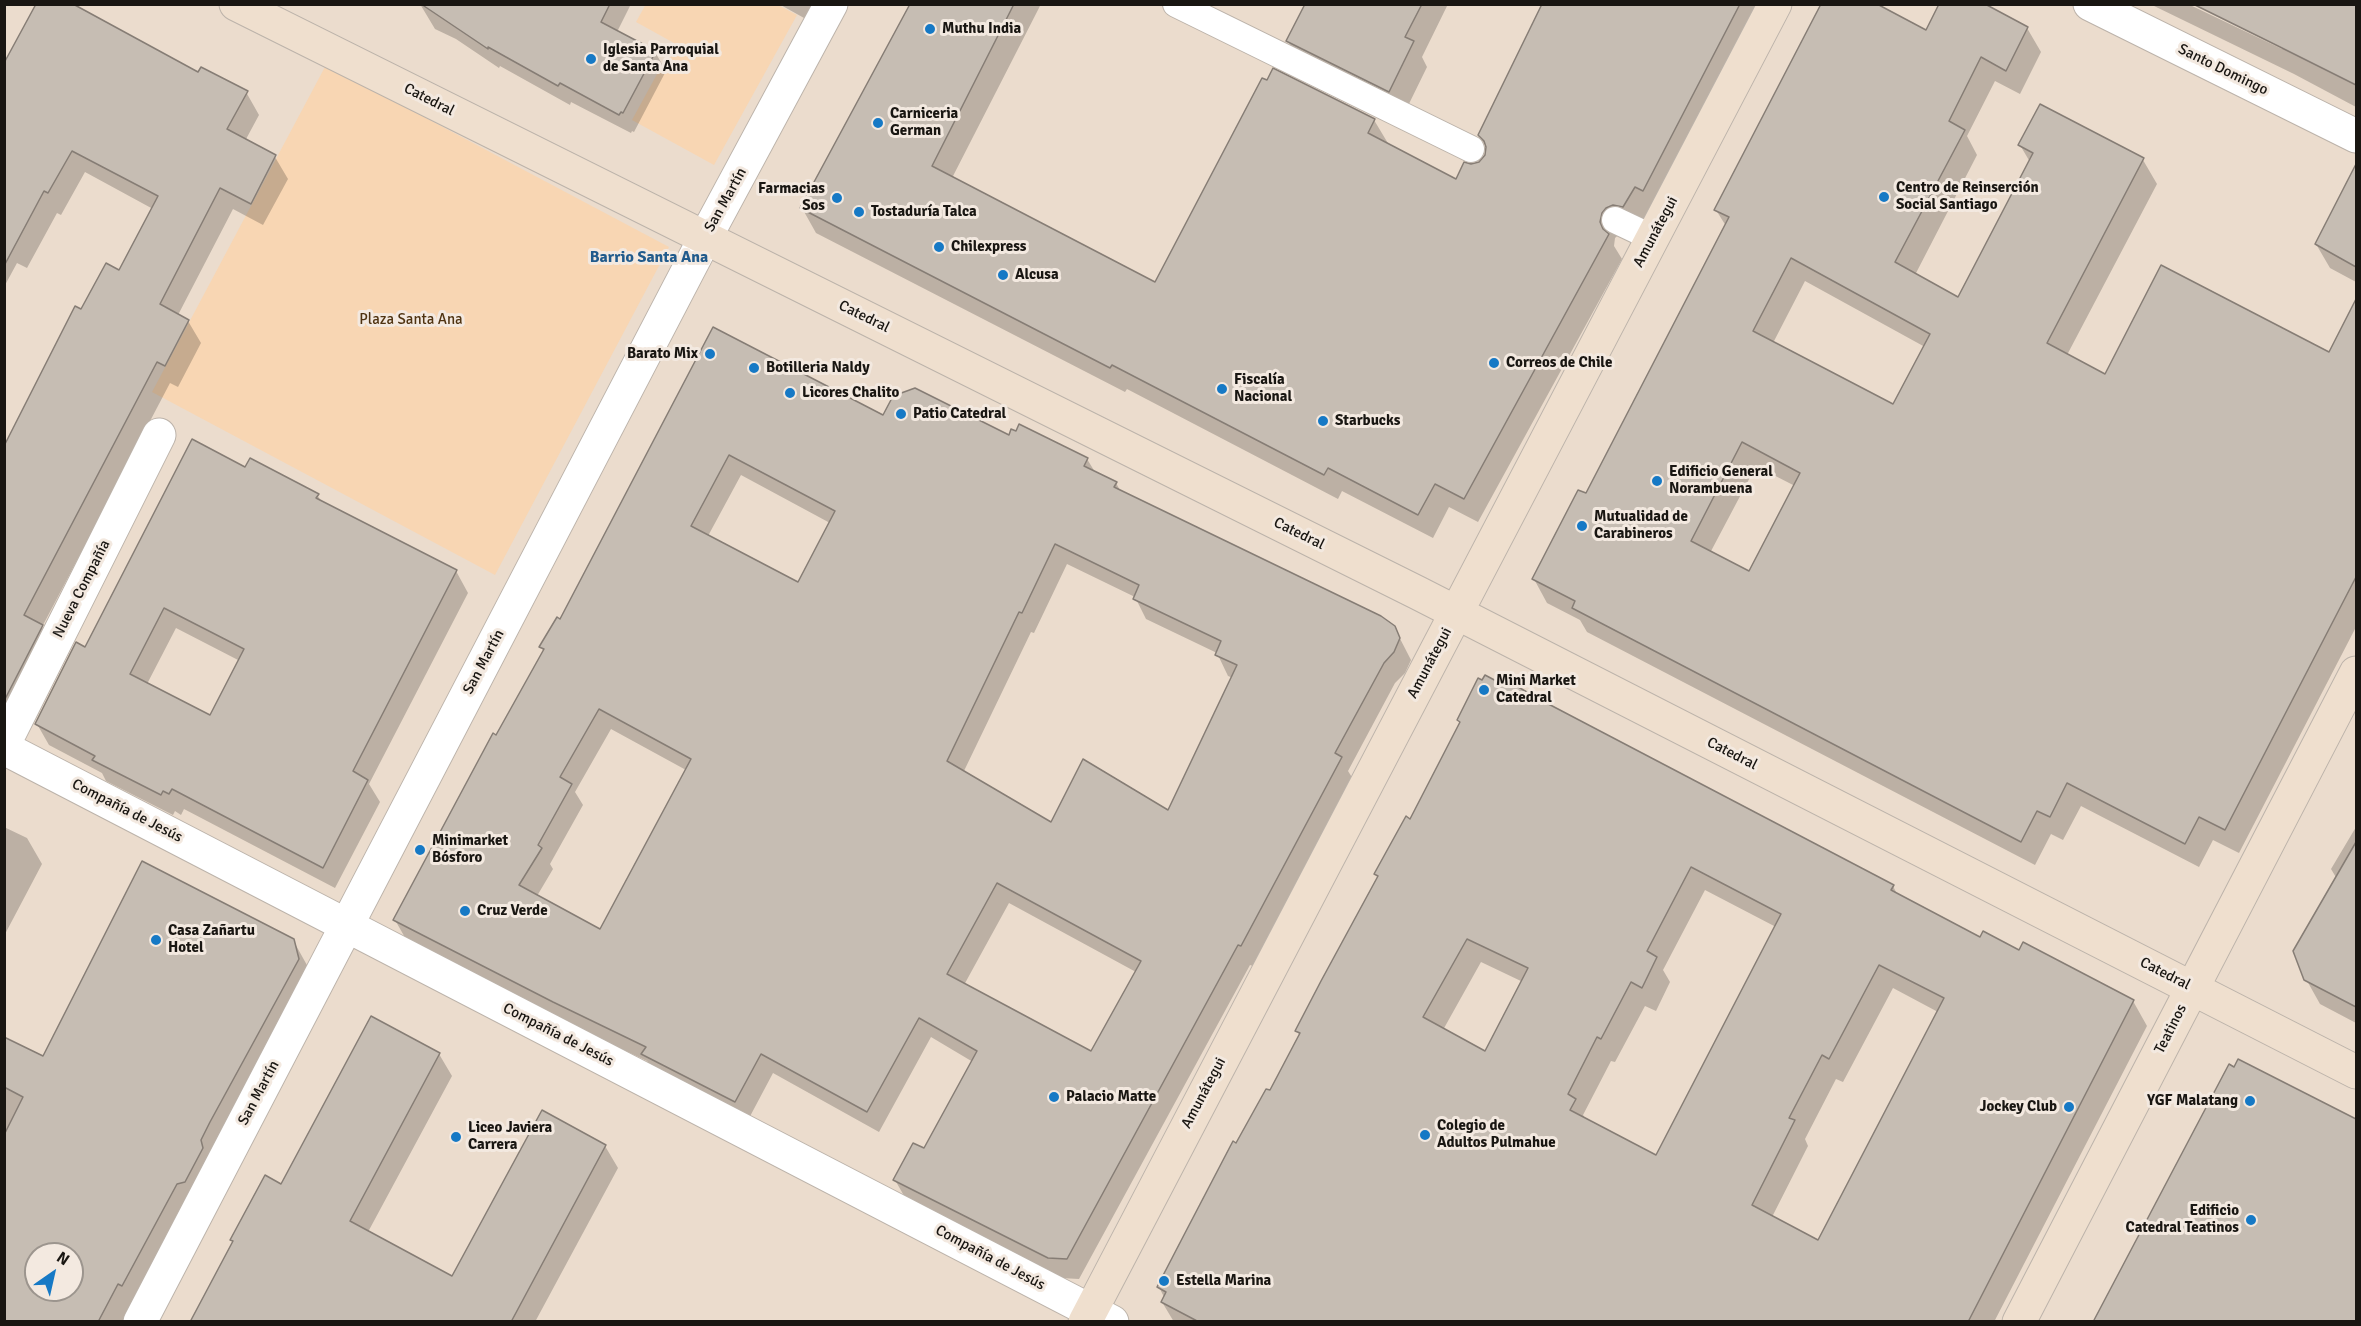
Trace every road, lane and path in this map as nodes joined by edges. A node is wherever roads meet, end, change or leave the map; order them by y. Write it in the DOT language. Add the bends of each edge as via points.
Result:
graph roads {
  1 [pos="236,4"];
  2 [pos="831,4"];
  3 [pos="1176,4"];
  4 [pos="1775,4"];
  5 [pos="2090,4"];
  6 [pos="2356,136"];
  7 [pos="1471,149"];
  8 [pos="1615,220"];
  9 [pos="705,238"];
  10 [pos="1653,238"];
  11 [pos="159,435"];
  12 [pos="1456,613"];
  13 [pos="2356,673"];
  14 [pos="4,746"];
  15 [pos="347,925"];
  16 [pos="2192,988"];
  17 [pos="2356,1072"];
  18 [pos="1096,1318"];
  19 [pos="140,1322"];
  20 [pos="2019,1322"];
  1 -- 9 [label="main road, Catedral"];
  2 -- 9 [label="street, San Martín"];
  3 -- 7 [label="lane"];
  4 -- 10 [label="main road, Amunátegui"];
  5 -- 6 [label="street, Santo Domingo"];
  8 -- 10 [label="lane"];
  9 -- 12 [label="main road, Catedral"];
  9 -- 15 [label="street, San Martín"];
  10 -- 12 [label="main road, Amunátegui"];
  11 -- 14 [label="street, Nueva Compañía"];
  12 -- 16 [label="main road, Catedral"];
  12 -- 18 [label="main road, Amunátegui"];
  13 -- 16 [label="main road, Teatinos"];
  14 -- 15 [label="street, Compañía de Jesús"];
  15 -- 18 [label="street, Compañía de Jesús"];
  15 -- 19 [label="street, San Martín"];
  16 -- 17 [label="main road, Catedral"];
  16 -- 20 [label="main road, Teatinos"];
}
